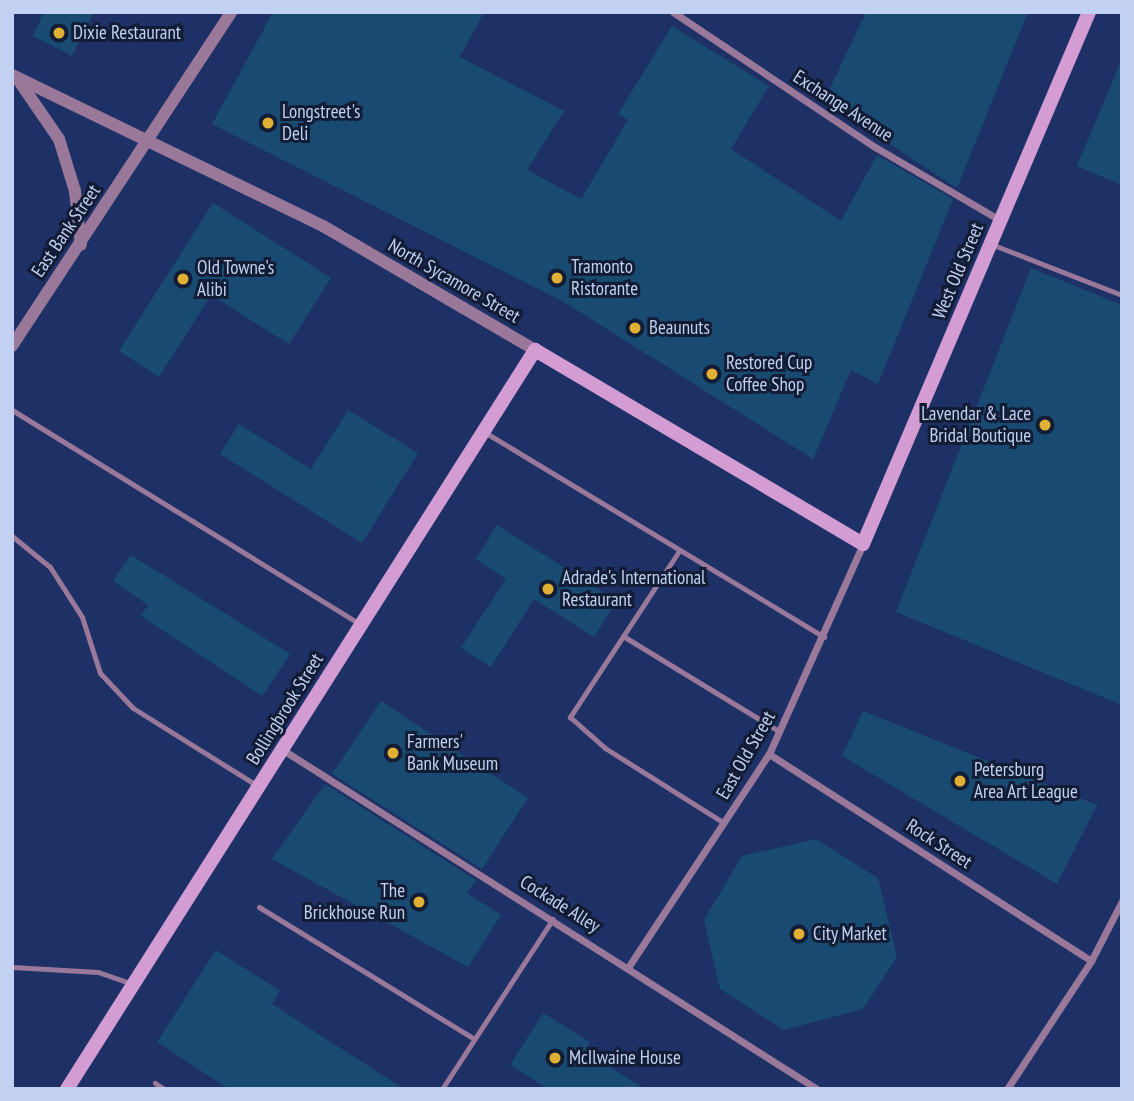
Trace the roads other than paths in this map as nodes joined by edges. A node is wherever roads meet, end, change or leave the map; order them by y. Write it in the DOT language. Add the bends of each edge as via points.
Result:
graph roads {
  1 [pos="230,12"];
  2 [pos="673,12"];
  3 [pos="1089,12"];
  4 [pos="15,76"];
  5 [pos="152,138"];
  6 [pos="1000,220"];
  7 [pos="990,243"];
  8 [pos="81,245"];
  9 [pos="1122,295"];
  10 [pos="12,346"];
  11 [pos="535,350"];
  12 [pos="12,410"];
  13 [pos="486,433"];
  14 [pos="12,536"];
  15 [pos="863,544"];
  16 [pos="679,551"];
  17 [pos="361,625"];
  18 [pos="623,636"];
  19 [pos="824,637"];
  20 [pos="780,732"];
  21 [pos="283,750"];
  22 [pos="769,754"];
  23 [pos="259,787"];
  24 [pos="724,823"];
  25 [pos="1122,901"];
  26 [pos="259,907"];
  27 [pos="553,919"];
  28 [pos="1091,961"];
  29 [pos="629,966"];
  30 [pos="12,967"];
  31 [pos="133,984"];
  32 [pos="474,1039"];
  33 [pos="155,1083"];
  34 [pos="67,1089"];
  35 [pos="164,1089"];
  36 [pos="442,1089"];
  37 [pos="817,1089"];
  38 [pos="1007,1089"];
  1 -- 5 [label="street, East Bank Street"];
  2 -- 6 [label="street, Exchange Avenue" via="875,147"];
  3 -- 6 [label="main road, West Old Street"];
  4 -- 5 [label="street, North Sycamore Street"];
  4 -- 8 [label="street" via="59,139 75,191"];
  5 -- 8 [label="street, East Bank Street"];
  5 -- 11 [label="street, North Sycamore Street" via="323,226"];
  6 -- 7 [label="main road, West Old Street"];
  7 -- 9 [label="lane"];
  7 -- 15 [label="main road, West Old Street"];
  8 -- 10 [label="street, East Bank Street"];
  11 -- 13 [label="main road, Bollingbrook Street"];
  11 -- 15 [label="main road, North Sycamore Street"];
  12 -- 17 [label="lane"];
  13 -- 16 [label="lane"];
  13 -- 17 [label="main road, Bollingbrook Street"];
  14 -- 23 [label="lane" via="50,567 82,617 100,673 133,708"];
  15 -- 19 [label="street, East Old Street"];
  16 -- 18 [label="lane"];
  16 -- 19 [label="lane"];
  17 -- 21 [label="main road, Bollingbrook Street"];
  18 -- 20 [label="lane"];
  18 -- 24 [label="lane" via="570,717 605,748"];
  19 -- 20 [label="street, East Old Street"];
  20 -- 22 [label="street, East Old Street"];
  21 -- 23 [label="main road, Bollingbrook Street"];
  21 -- 27 [label="street, Cockade Alley"];
  22 -- 24 [label="street, East Old Street"];
  22 -- 28 [label="street, Rock Street"];
  23 -- 31 [label="main road, Bollingbrook Street"];
  24 -- 29 [label="street, East Old Street"];
  25 -- 28 [label="street"];
  26 -- 32 [label="lane"];
  27 -- 29 [label="street, Cockade Alley"];
  27 -- 32 [label="lane"];
  28 -- 38 [label="street"];
  29 -- 37 [label="street, Cockade Alley"];
  30 -- 31 [label="lane" via="99,972"];
  31 -- 34 [label="main road, Bollingbrook Street"];
  32 -- 36 [label="lane"];
  33 -- 35 [label="lane"];
}
